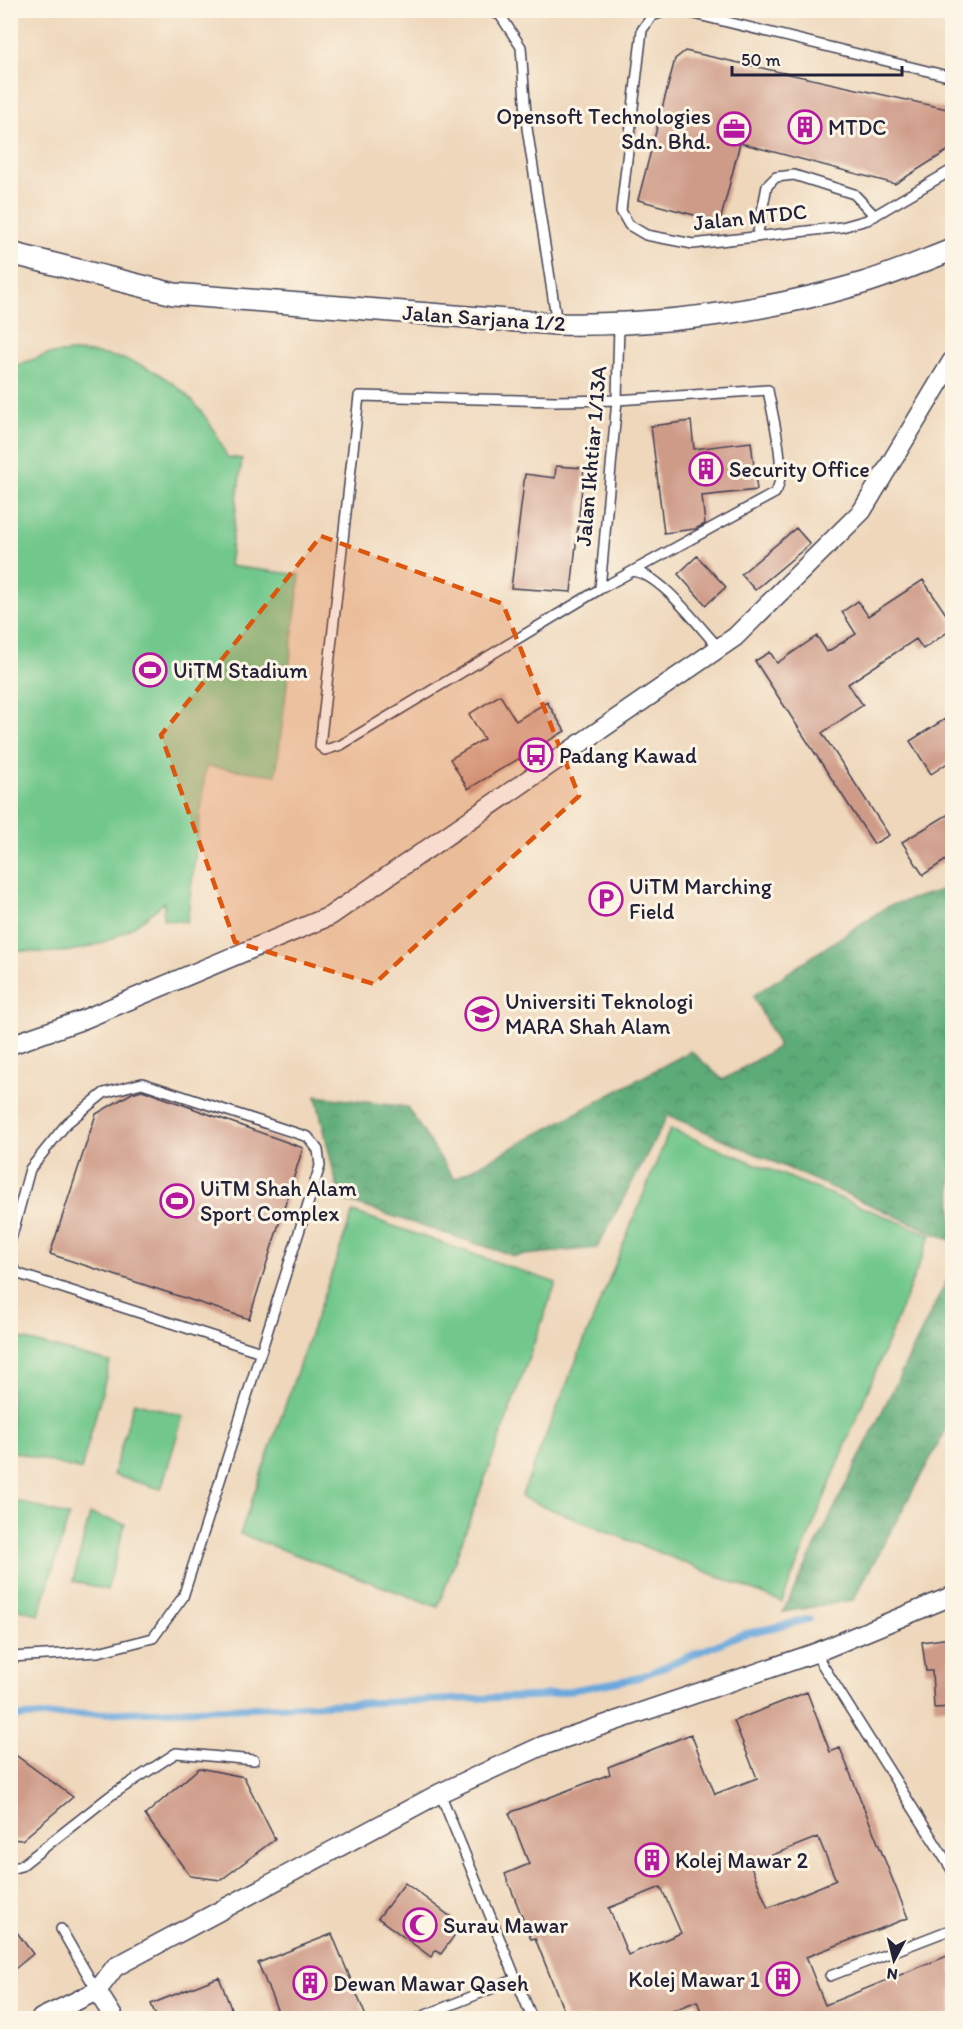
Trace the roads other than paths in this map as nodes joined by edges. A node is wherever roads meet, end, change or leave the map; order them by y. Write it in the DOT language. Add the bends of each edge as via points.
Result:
graph roads {
  1 [pos="486,10"];
  2 [pos="669,10"];
  3 [pos="678,10"];
  4 [pos="952,76"];
  5 [pos="952,170"];
  6 [pos="875,216"];
  7 [pos="757,237"];
  8 [pos="952,250"];
  9 [pos="10,254"];
  10 [pos="557,324"];
  11 [pos="619,325"];
  12 [pos="952,361"];
  13 [pos="617,400"];
  14 [pos="633,571"];
  15 [pos="600,589"];
  16 [pos="719,648"];
  17 [pos="10,1045"];
  18 [pos="10,1243"];
  19 [pos="10,1264"];
  20 [pos="261,1353"];
  21 [pos="952,1596"];
  22 [pos="815,1653"];
  23 [pos="10,1657"];
  24 [pos="254,1760"];
  25 [pos="440,1793"];
  26 [pos="10,1869"];
  27 [pos="952,1870"];
  28 [pos="60,1929"];
  29 [pos="952,1929"];
  30 [pos="830,1976"];
  31 [pos="516,1979"];
  32 [pos="97,1991"];
  33 [pos="41,2019"];
  34 [pos="114,2019"];
  35 [pos="418,2019"];
  36 [pos="532,2019"];
  1 -- 10 [label="lane" via="500,15 521,47 527,128"];
  2 -- 7 [label="lane, Jalan MTDC" via="652,16 642,30 621,211 629,225 646,235 674,241 693,244"];
  3 -- 4 [label="lane"];
  5 -- 6 [label="lane, Jalan MTDC"];
  6 -- 7 [label="lane, Jalan MTDC" via="842,227"];
  6 -- 7 [label="lane" via="854,194 794,176 776,177 766,186"];
  8 -- 11 [label="street, Jalan Sarjana 1/2" via="864,283 791,302"];
  9 -- 10 [label="street, Jalan Sarjana 1/2" via="174,294"];
  10 -- 11 [label="street, Jalan Sarjana 1/2"];
  11 -- 13 [label="lane, Jalan Ikhtiar 1/13A"];
  12 -- 16 [label="street" via="862,511 735,637"];
  13 -- 14 [label="lane" via="768,390 782,474 775,493"];
  13 -- 15 [label="lane, Jalan Ikhtiar 1/13A"];
  13 -- 15 [label="lane" via="359,396 320,746 325,750 341,745"];
  14 -- 15 [label="lane"];
  14 -- 16 [label="lane" via="645,572 658,582"];
  16 -- 17 [label="street" via="330,916 92,1016"];
  18 -- 20 [label="lane" via="30,1169 67,1123 104,1093 142,1083 308,1137 318,1150 320,1166"];
  19 -- 20 [label="lane" via="20,1274"];
  20 -- 23 [label="lane" via="183,1597 153,1638 98,1652"];
  21 -- 22 [label="street"];
  22 -- 25 [label="street" via="542,1746"];
  22 -- 27 [label="lane"];
  24 -- 26 [label="lane" via="176,1753 110,1796 21,1866"];
  25 -- 31 [label="lane"];
  25 -- 32 [label="street" via="115,1967"];
  28 -- 32 [label="lane"];
  29 -- 30 [label="lane"];
  31 -- 35 [label="lane"];
  31 -- 36 [label="lane"];
  32 -- 33 [label="street"];
  32 -- 34 [label="street"];
}
